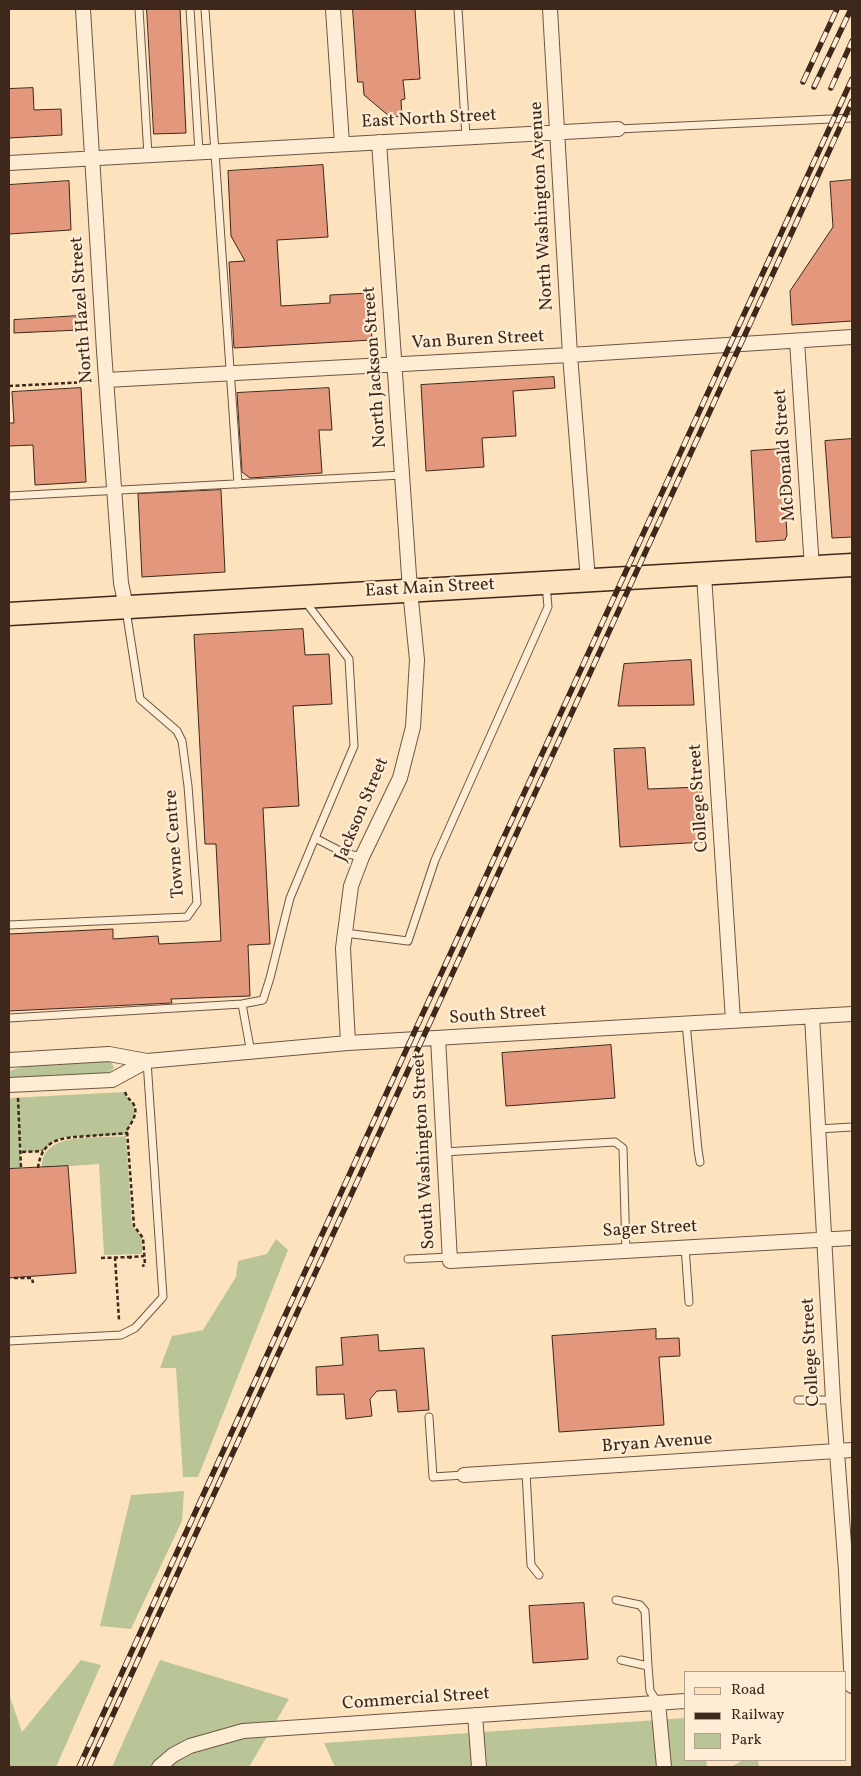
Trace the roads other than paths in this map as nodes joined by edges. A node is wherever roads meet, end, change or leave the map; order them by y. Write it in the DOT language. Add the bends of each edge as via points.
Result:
graph roads {
  1 [pos="82,9"];
  2 [pos="139,9"];
  3 [pos="190,9"];
  4 [pos="205,9"];
  5 [pos="333,9"];
  6 [pos="458,9"];
  7 [pos="550,9"];
  8 [pos="852,118"];
  9 [pos="618,129"];
  10 [pos="558,132"];
  11 [pos="466,137"];
  12 [pos="378,142"];
  13 [pos="342,144"];
  14 [pos="215,151"];
  15 [pos="199,152"];
  16 [pos="148,155"];
  17 [pos="92,158"];
  18 [pos="9,163"];
  19 [pos="852,337"];
  20 [pos="797,341"];
  21 [pos="570,355"];
  22 [pos="394,363"];
  23 [pos="230,373"];
  24 [pos="106,380"];
  25 [pos="402,475"];
  26 [pos="238,484"];
  27 [pos="114,490"];
  28 [pos="9,496"];
  29 [pos="852,565"];
  30 [pos="812,568"];
  31 [pos="704,574"];
  32 [pos="588,580"];
  33 [pos="546,583"];
  34 [pos="410,590"];
  35 [pos="303,597"];
  36 [pos="126,608"];
  37 [pos="9,614"];
  38 [pos="315,838"];
  39 [pos="362,857"];
  40 [pos="9,925"];
  41 [pos="345,933"];
  42 [pos="242,1004"];
  43 [pos="852,1014"];
  44 [pos="812,1016"];
  45 [pos="9,1018"];
  46 [pos="733,1020"];
  47 [pos="686,1023"];
  48 [pos="438,1038"];
  49 [pos="348,1043"];
  50 [pos="251,1053"];
  51 [pos="9,1060"];
  52 [pos="147,1061"];
  53 [pos="9,1085"];
  54 [pos="852,1127"];
  55 [pos="818,1130"];
  56 [pos="444,1152"];
  57 [pos="700,1162"];
  58 [pos="852,1238"];
  59 [pos="824,1240"];
  60 [pos="685,1247"];
  61 [pos="626,1250"];
  62 [pos="408,1259"];
  63 [pos="450,1259"];
  64 [pos="689,1302"];
  65 [pos="9,1341"];
  66 [pos="798,1400"];
  67 [pos="833,1400"];
  68 [pos="429,1417"];
  69 [pos="852,1450"];
  70 [pos="838,1451"];
  71 [pos="526,1472"];
  72 [pos="464,1475"];
  73 [pos="849,1571"];
  74 [pos="539,1576"];
  75 [pos="616,1600"];
  76 [pos="620,1660"];
  77 [pos="648,1666"];
  78 [pos="852,1686"];
  79 [pos="684,1701"];
  80 [pos="658,1703"];
  81 [pos="476,1715"];
  82 [pos="159,1767"];
  83 [pos="479,1767"];
  84 [pos="664,1767"];
  1 -- 17 [label="street, North Hazel Street"];
  2 -- 16 [label="lane"];
  3 -- 15 [label="lane"];
  4 -- 14 [label="lane"];
  5 -- 13 [label="street"];
  6 -- 11 [label="lane"];
  7 -- 10 [label="street, North Washington Avenue"];
  8 -- 9 [label="lane, East North Street"];
  9 -- 10 [label="street, East North Street"];
  10 -- 11 [label="street, East North Street"];
  10 -- 21 [label="street, North Washington Avenue"];
  11 -- 12 [label="street, East North Street"];
  12 -- 13 [label="street, East North Street"];
  12 -- 22 [label="street, North Jackson Street"];
  13 -- 14 [label="street, East North Street"];
  14 -- 15 [label="street, East North Street"];
  14 -- 23 [label="lane"];
  15 -- 16 [label="street, East North Street"];
  16 -- 17 [label="street, East North Street"];
  17 -- 18 [label="street, East North Street"];
  17 -- 24 [label="street, North Hazel Street"];
  19 -- 20 [label="street, Van Buren Street"];
  20 -- 21 [label="street, Van Buren Street"];
  20 -- 30 [label="street, McDonald Street"];
  21 -- 22 [label="street, Van Buren Street"];
  21 -- 32 [label="street, North Washington Avenue"];
  22 -- 23 [label="street, Van Buren Street"];
  22 -- 25 [label="street, North Jackson Street"];
  23 -- 24 [label="street, Van Buren Street"];
  23 -- 26 [label="lane"];
  24 -- 27 [label="street, North Hazel Street"];
  25 -- 26 [label="lane"];
  25 -- 34 [label="street, North Jackson Street"];
  26 -- 27 [label="lane"];
  27 -- 28 [label="lane"];
  27 -- 36 [label="street, North Hazel Street"];
  29 -- 30 [label="main road, East Main Street"];
  30 -- 31 [label="main road, East Main Street"];
  31 -- 32 [label="main road, East Main Street"];
  31 -- 46 [label="street, College Street"];
  32 -- 33 [label="main road, East Main Street"];
  33 -- 34 [label="main road, East Main Street"];
  33 -- 41 [label="lane" via="548,607 435,860 408,941"];
  34 -- 35 [label="main road, East Main Street"];
  34 -- 39 [label="street, Jackson Street" via="416,660 413,727 400,778"];
  35 -- 36 [label="main road, East Main Street"];
  35 -- 38 [label="lane" via="349,659 354,746"];
  36 -- 37 [label="main road, East Main Street"];
  36 -- 40 [label="lane, Towne Centre" via="140,699 177,731 182,740 197,903 187,917"];
  38 -- 39 [label="lane" via="344,853"];
  38 -- 42 [label="lane" via="290,898 263,1000"];
  39 -- 41 [label="street, Jackson Street" via="351,886"];
  41 -- 49 [label="street, Jackson Street"];
  42 -- 45 [label="lane"];
  42 -- 50 [label="lane"];
  43 -- 44 [label="street, South Street"];
  44 -- 46 [label="street, South Street"];
  44 -- 55 [label="street, College Street"];
  46 -- 47 [label="street, South Street"];
  47 -- 48 [label="street, South Street"];
  47 -- 57 [label="lane"];
  48 -- 49 [label="street, South Street"];
  48 -- 56 [label="street, South Washington Street"];
  49 -- 50 [label="street, South Street"];
  50 -- 52 [label="street, South Street"];
  51 -- 52 [label="street, South Street" via="109,1054"];
  52 -- 53 [label="street, South Street" via="112,1080"];
  52 -- 65 [label="lane" via="163,1296 135,1328 122,1335"];
  54 -- 55 [label="lane"];
  55 -- 59 [label="street, College Street"];
  56 -- 61 [label="lane" via="615,1142 622,1148"];
  56 -- 63 [label="street, South Washington Street"];
  58 -- 59 [label="street, Sager Street"];
  59 -- 60 [label="street, Sager Street"];
  59 -- 67 [label="street, College Street"];
  60 -- 61 [label="street, Sager Street"];
  60 -- 64 [label="lane"];
  61 -- 63 [label="street, Sager Street"];
  62 -- 63 [label="lane"];
  66 -- 67 [label="lane"];
  67 -- 70 [label="street, College Street"];
  68 -- 72 [label="lane" via="433,1477"];
  69 -- 70 [label="street, Bryan Avenue"];
  70 -- 71 [label="street, Bryan Avenue"];
  70 -- 73 [label="street, College Street"];
  71 -- 72 [label="street, Bryan Avenue"];
  71 -- 74 [label="lane" via="531,1565"];
  73 -- 78 [label="street, College Street"];
  75 -- 77 [label="lane" via="640,1605 645,1611"];
  76 -- 77 [label="lane"];
  77 -- 80 [label="lane" via="650,1691"];
  79 -- 80 [label="street, Commercial Street"];
  80 -- 81 [label="street, Commercial Street"];
  80 -- 84 [label="street"];
  81 -- 82 [label="street, Commercial Street" via="243,1731 190,1746"];
  81 -- 83 [label="street"];
}
